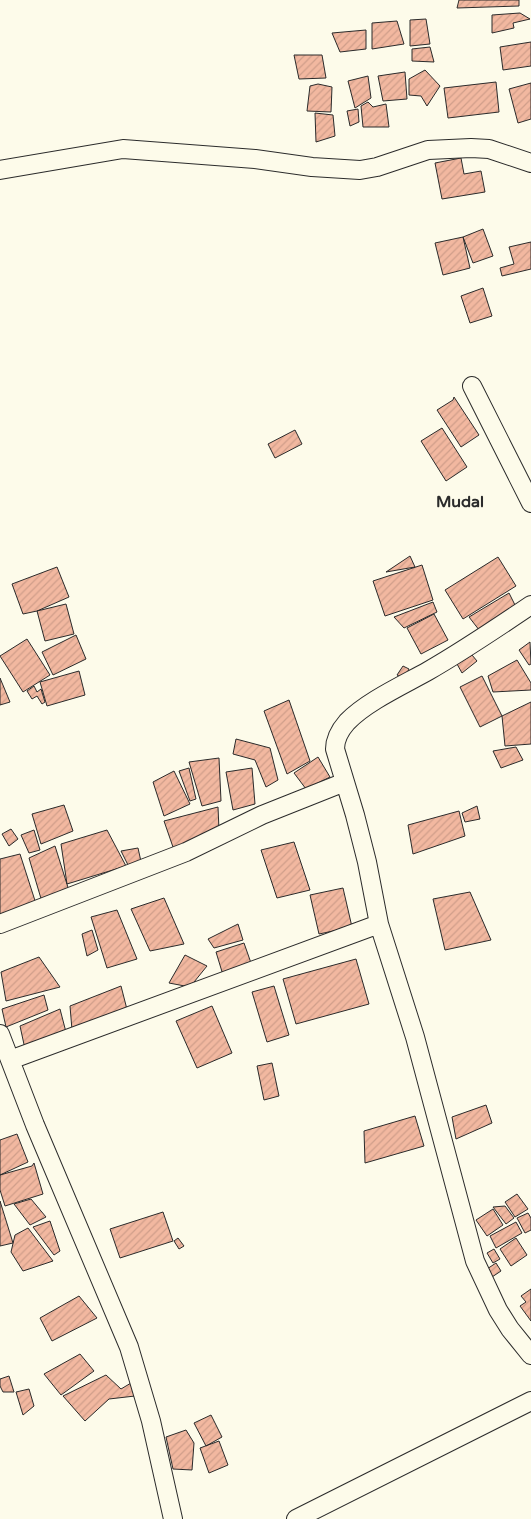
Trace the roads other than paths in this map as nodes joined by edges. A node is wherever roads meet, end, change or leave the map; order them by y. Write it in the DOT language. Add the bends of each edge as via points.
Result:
graph roads {
  1 [pos="531,163"];
  2 [pos="0,170"];
  3 [pos="472,386"];
  4 [pos="531,503"];
  5 [pos="531,606"];
  6 [pos="345,782"];
  7 [pos="0,924"];
  8 [pos="379,924"];
  9 [pos="0,1034"];
  10 [pos="10,1060"];
  11 [pos="531,1355"];
  12 [pos="531,1401"];
  13 [pos="172,1519"];
  14 [pos="296,1519"];
  1 -- 2 [label="street" via="489,149 471,148 428,150 360,170 123,149"];
  3 -- 4 [label="street"];
  5 -- 6 [label="street" via="458,654 364,708 347,723 338,735 335,750"];
  6 -- 7 [label="street" via="262,815 186,852"];
  6 -- 8 [label="street" via="367,862"];
  8 -- 10 [label="street"];
  8 -- 11 [label="street" via="421,1056 474,1261 510,1330"];
  9 -- 10 [label="street"];
  10 -- 13 [label="street" via="34,1125 129,1347 151,1421"];
  12 -- 14 [label="street"];
}
